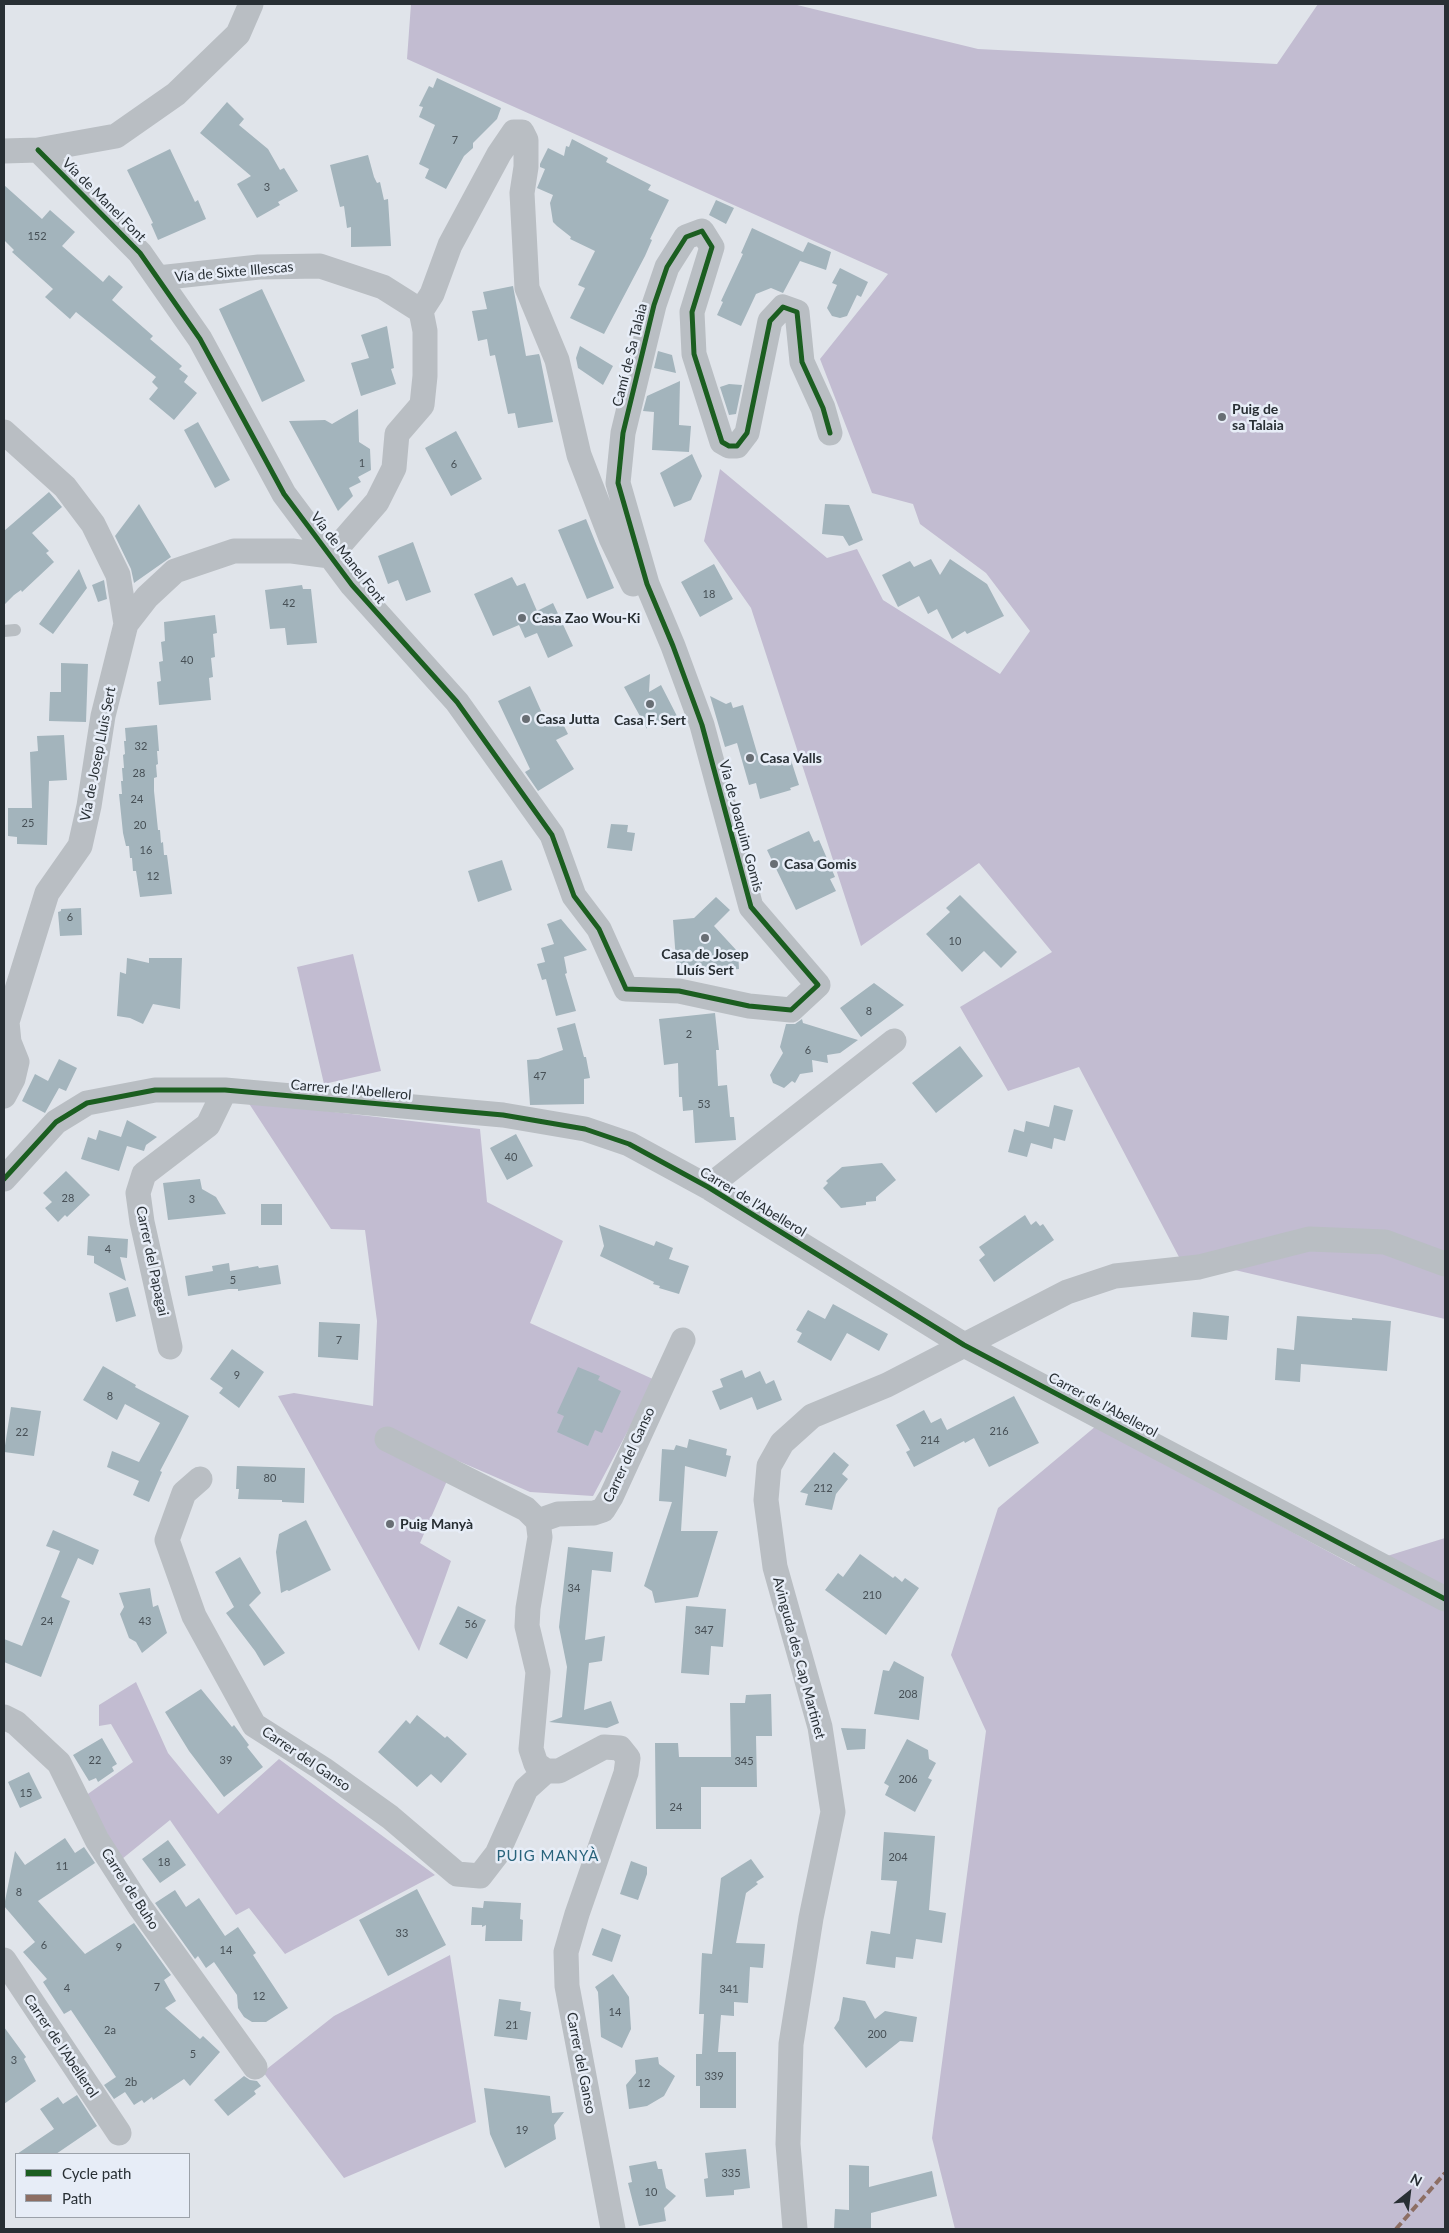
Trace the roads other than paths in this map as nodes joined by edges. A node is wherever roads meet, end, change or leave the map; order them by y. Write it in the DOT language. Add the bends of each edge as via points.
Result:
graph roads {
  1 [pos="251,4"];
  2 [pos="38,150"];
  3 [pos="4,151"];
  4 [pos="158,278"];
  5 [pos="421,310"];
  6 [pos="4,432"];
  7 [pos="830,433"];
  8 [pos="330,556"];
  9 [pos="654,606"];
  10 [pos="126,624"];
  11 [pos="626,990"];
  12 [pos="894,1041"];
  13 [pos="225,1090"];
  14 [pos="4,1096"];
  15 [pos="4,1179"];
  16 [pos="708,1187"];
  17 [pos="1445,1264"];
  18 [pos="683,1340"];
  19 [pos="964,1345"];
  20 [pos="170,1347"];
  21 [pos="387,1439"];
  22 [pos="200,1479"];
  23 [pos="538,1521"];
  24 [pos="1445,1599"];
  25 [pos="4,1717"];
  26 [pos="546,1771"];
  27 [pos="4,1960"];
  28 [pos="256,2067"];
  29 [pos="119,2133"];
  30 [pos="612,2229"];
  31 [pos="795,2229"];
  1 -- 2 [label="street" via="238,34 176,94 116,136"];
  2 -- 3 [label="street"];
  2 -- 4 [label="street, Vía de Manel Font" via="140,253"];
  4 -- 5 [label="street, Vía de Sixte Illescas" via="259,267 320,266 383,287"];
  4 -- 8 [label="street, Vía de Manel Font" via="200,340 284,494"];
  5 -- 8 [label="street" via="425,330 422,405 398,434 394,468 378,502"];
  5 -- 9 [label="street" via="432,294 450,245 499,154 514,132 522,132 526,140 522,193 527,288 557,360 579,454 608,528 640,601 648,607"];
  6 -- 10 [label="street" via="65,487 94,524 118,575"];
  7 -- 9 [label="street, Camí de Sa Talaia" via="823,408 802,362 797,312 783,307 770,321 747,432 737,446 722,442 694,354 692,312 712,246 702,231 686,237 667,267 654,305 622,433 618,483"];
  8 -- 10 [label="street, Vía de Josep Lluis Sert" via="292,551 234,551 175,570 147,597"];
  8 -- 11 [label="street, Vía de Manel Font" via="352,586 457,702 552,835 574,896 599,929"];
  9 -- 11 [label="street, Via de Joaquim Gomis" via="673,646 702,725 751,907 818,985 790,1010 748,1006 679,991"];
  10 -- 14 [label="street, Vía de Josep Lluis Sert" via="102,716 80,846 46,893 7,1022 16,1062 13,1079"];
  12 -- 16 [label="street, Carrer de l'Abellerol"];
  13 -- 15 [label="street, Carrer de l'Abellerol" via="155,1090 87,1103 56,1122"];
  13 -- 16 [label="street, Carrer de l'Abellerol" via="503,1115 585,1128 629,1144"];
  13 -- 20 [label="street, Carrer del Papagai" via="208,1125 144,1174 138,1193"];
  16 -- 19 [label="street, Carrer de l'Abellerol"];
  17 -- 19 [label="street, Avinguda des Cap Martinet" via="1385,1242 1309,1239 1199,1266 1115,1276 1067,1292"];
  18 -- 23 [label="street, Carrer del Ganso" via="603,1510 558,1514"];
  19 -- 24 [label="street, Carrer de l'Abellerol"];
  19 -- 31 [label="street, Avinguda des Cap Martinet" via="887,1385 812,1416 782,1443 769,1466 766,1500 775,1567 820,1727 833,1812 791,2044 788,2144"];
  21 -- 23 [label="street" via="526,1509"];
  22 -- 26 [label="street, Carrer del Ganso" via="184,1493 167,1540 194,1616 254,1725 390,1817 457,1874 480,1876 497,1854 526,1789"];
  23 -- 26 [label="street" via="540,1537 527,1626 538,1672 531,1749 536,1764"];
  25 -- 28 [label="street, Carrer de Buho" via="16,1723 59,1763 97,1840 140,1907"];
  26 -- 30 [label="street, Carrer del Ganso" via="559,1771 604,1747 620,1748 628,1758 566,1952 567,1986"];
  27 -- 29 [label="street, Carrer de l'Abellerol"];
}
